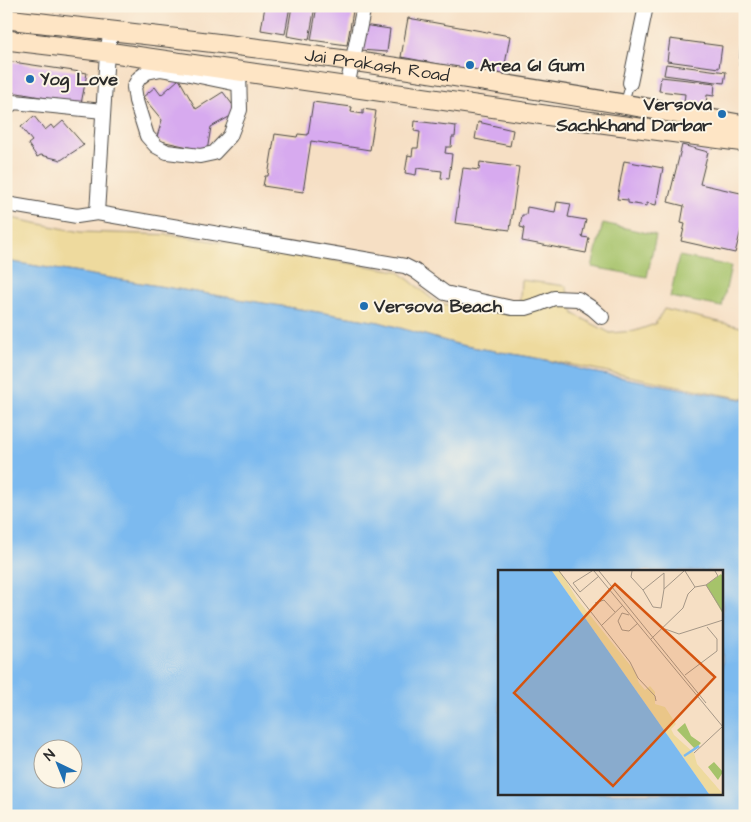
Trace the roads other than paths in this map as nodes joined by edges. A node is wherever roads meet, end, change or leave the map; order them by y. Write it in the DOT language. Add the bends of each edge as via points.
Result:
graph roads {
  1 [pos="364,6"];
  2 [pos="646,6"];
  3 [pos="6,19"];
  4 [pos="111,31"];
  5 [pos="6,40"];
  6 [pos="107,52"];
  7 [pos="352,61"];
  8 [pos="238,77"];
  9 [pos="630,83"];
  10 [pos="510,86"];
  11 [pos="347,87"];
  12 [pos="624,104"];
  13 [pos="6,108"];
  14 [pos="505,110"];
  15 [pos="103,111"];
  16 [pos="675,113"];
  17 [pos="745,125"];
  18 [pos="671,132"];
  19 [pos="745,142"];
  20 [pos="6,204"];
  21 [pos="97,213"];
  22 [pos="602,317"];
  1 -- 7 [label="street"];
  2 -- 9 [label="street"];
  3 -- 4 [label="main road, Jai Prakash Road"];
  4 -- 6 [label="street"];
  4 -- 7 [label="main road, Jai Prakash Road"];
  5 -- 6 [label="main road, Jai Prakash Road"];
  6 -- 8 [label="main road, Jai Prakash Road"];
  6 -- 15 [label="street"];
  7 -- 10 [label="main road, Jai Prakash Road"];
  7 -- 11 [label="street"];
  8 -- 8 [label="street" via="240,110 230,136 214,153 200,156 167,152 147,136 134,86 147,72 160,69"];
  8 -- 11 [label="main road, Jai Prakash Road"];
  9 -- 12 [label="lane"];
  10 -- 12 [label="main road, Jai Prakash Road"];
  10 -- 14 [label="main road"];
  11 -- 14 [label="main road, Jai Prakash Road"];
  12 -- 16 [label="main road, Jai Prakash Road"];
  13 -- 15 [label="street" via="14,102"];
  14 -- 18 [label="main road, Jai Prakash Road"];
  15 -- 21 [label="street"];
  16 -- 17 [label="main road, Jai Prakash Road"];
  16 -- 18 [label="main road"];
  18 -- 19 [label="main road, Jai Prakash Road"];
  20 -- 21 [label="street" via="77,216"];
  21 -- 22 [label="street" via="405,266 445,293 512,308 526,308 554,298 578,299"];
}
